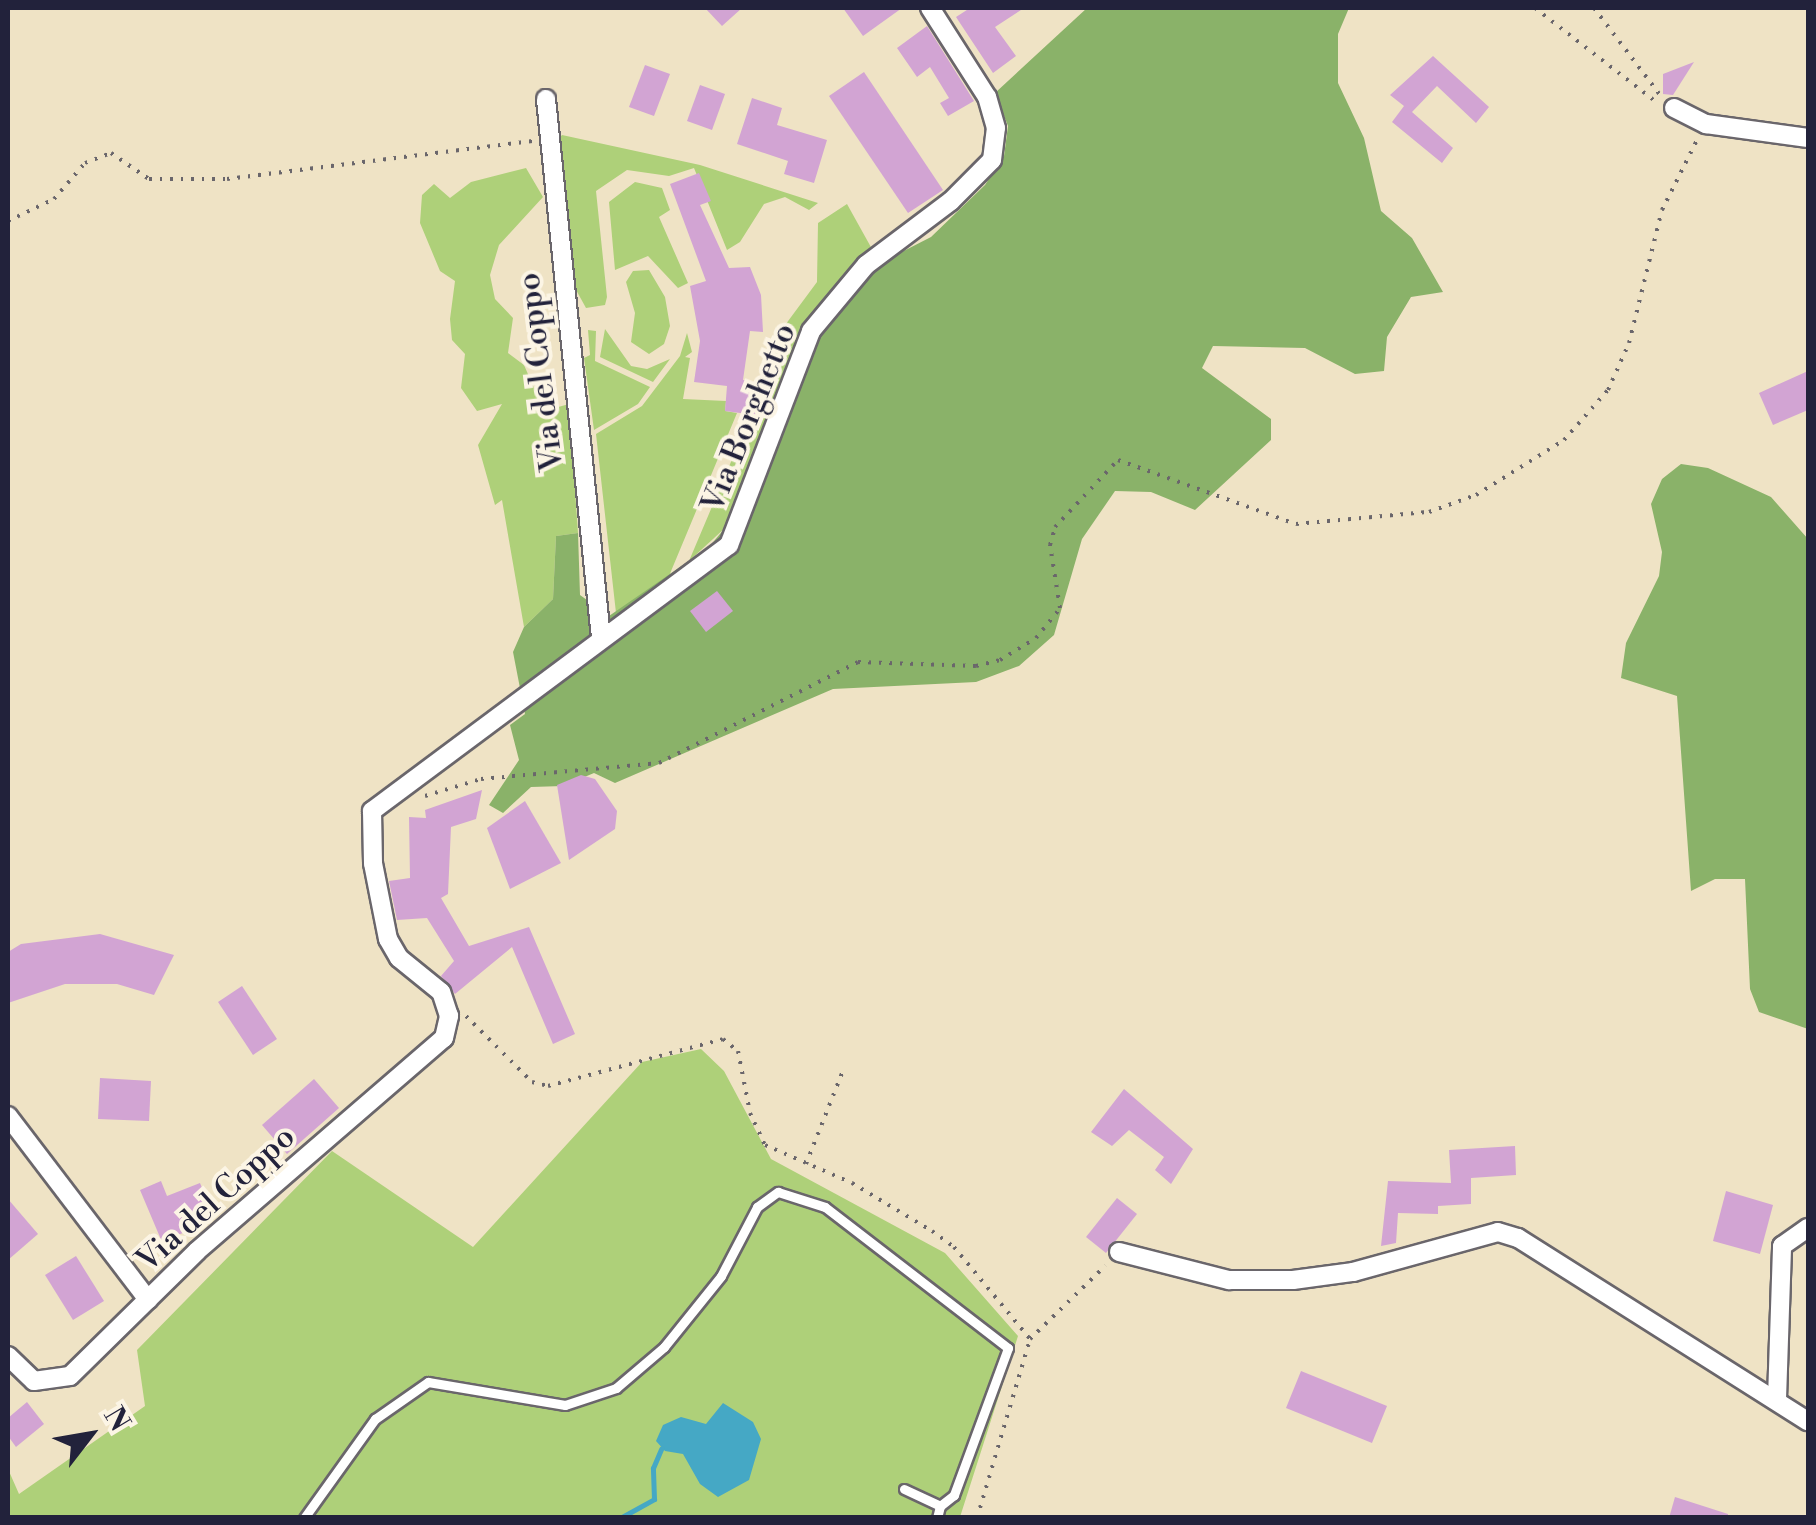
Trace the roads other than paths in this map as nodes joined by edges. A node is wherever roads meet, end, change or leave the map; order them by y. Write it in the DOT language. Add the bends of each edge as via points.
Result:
graph roads {
  1 [pos="930,8"];
  2 [pos="546,99"];
  3 [pos="1674,108"];
  4 [pos="1808,138"];
  5 [pos="602,638"];
  6 [pos="8,1116"];
  7 [pos="1808,1228"];
  8 [pos="1119,1252"];
  9 [pos="148,1300"];
  10 [pos="8,1356"];
  11 [pos="1777,1398"];
  12 [pos="1808,1421"];
  13 [pos="904,1489"];
  14 [pos="940,1506"];
  15 [pos="304,1518"];
  16 [pos="936,1518"];
  1 -- 5 [label="street, Via Borghetto" via="987,97 996,128 992,160 952,201 866,265 811,332 729,546"];
  2 -- 5 [label="street, Via del Coppo"];
  3 -- 4 [label="street" via="1706,124"];
  5 -- 9 [label="street, Via del Coppo" via="372,811 373,863 388,939 399,958 441,992 449,1016 444,1038"];
  6 -- 9 [label="street"];
  7 -- 11 [label="street" via="1782,1246"];
  8 -- 11 [label="street" via="1193,1274 1293,1280 1353,1272 1498,1232 1518,1238"];
  9 -- 10 [label="street, Via del Coppo" via="64,1380 34,1381"];
  11 -- 12 [label="street"];
  13 -- 14 [label="lane"];
  14 -- 15 [label="lane" via="954,1495 1008,1348 826,1207 778,1192 757,1207 721,1276 664,1347 616,1388 565,1405 428,1382 375,1418"];
  14 -- 16 [label="lane"];
}
